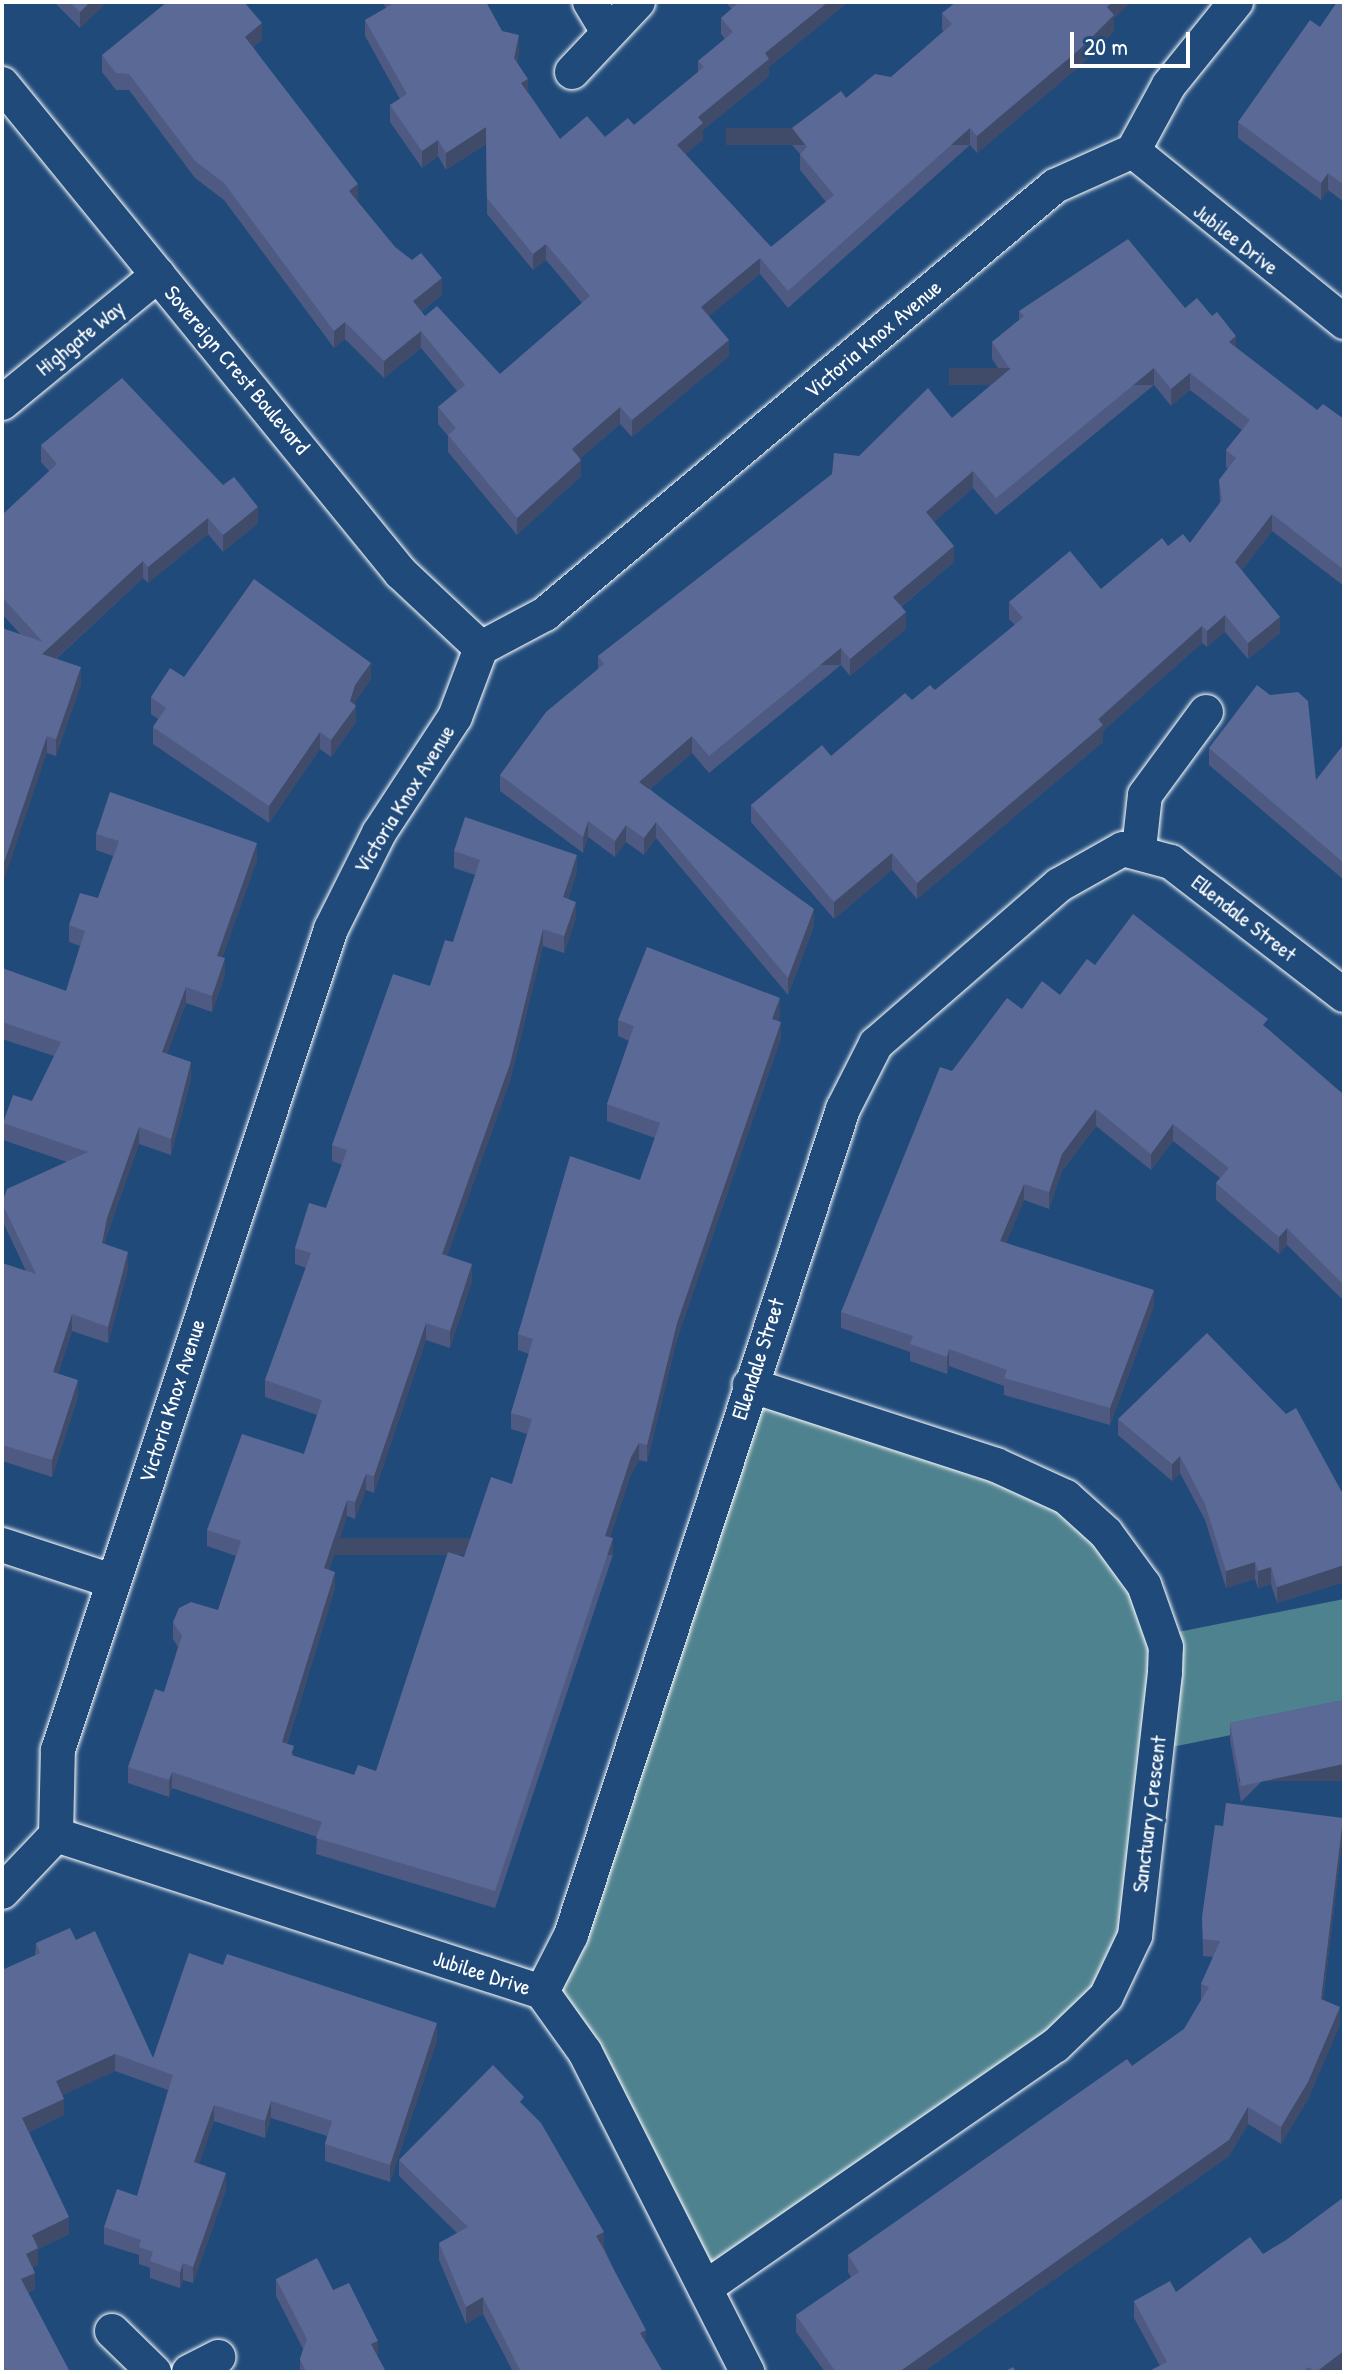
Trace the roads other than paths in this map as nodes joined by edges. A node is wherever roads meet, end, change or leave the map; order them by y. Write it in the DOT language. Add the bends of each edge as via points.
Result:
graph roads {
  1 [pos="590,2"];
  2 [pos="638,2"];
  3 [pos="1236,2"];
  4 [pos="608,32"];
  5 [pos="572,72"];
  6 [pos="2,84"];
  7 [pos="1133,151"];
  8 [pos="158,275"];
  9 [pos="1344,322"];
  10 [pos="2,403"];
  11 [pos="481,648"];
  12 [pos="1206,712"];
  13 [pos="1139,849"];
  14 [pos="1344,995"];
  15 [pos="750,1385"];
  16 [pos="2,1545"];
  17 [pos="112,1581"];
  18 [pos="56,1835"];
  19 [pos="2,1892"];
  20 [pos="542,1992"];
  21 [pos="705,2288"];
  22 [pos="112,2331"];
  23 [pos="154,2372"];
  24 [pos="747,2372"];
  1 -- 4 [label="street"];
  2 -- 4 [label="street"];
  3 -- 7 [label="street" via="1169,85"];
  4 -- 5 [label="street"];
  6 -- 8 [label="street, Sovereign Crest Boulevard"];
  7 -- 9 [label="street, Jubilee Drive"];
  7 -- 11 [label="street, Victoria Knox Avenue" via="1055,186 545,614"];
  8 -- 10 [label="street, Highgate Way"];
  8 -- 11 [label="street, Sovereign Crest Boulevard" via="407,579"];
  11 -- 17 [label="street, Victoria Knox Avenue" via="455,717 379,833 331,929"];
  12 -- 13 [label="street" via="1145,795"];
  13 -- 14 [label="street, Ellendale Street" via="1171,862"];
  13 -- 15 [label="street, Ellendale Street" via="1104,855 1068,878 876,1044 843,1109"];
  15 -- 20 [label="street, Ellendale Street" via="571,1935"];
  15 -- 21 [label="street, Sanctuary Crescent" via="996,1465 1066,1497 1106,1533 1144,1585 1166,1647 1165,1672 1135,1936 1106,1997 1055,2046"];
  16 -- 17 [label="street"];
  17 -- 18 [label="street, Victoria Knox Avenue" via="58,1750"];
  18 -- 19 [label="street"];
  18 -- 20 [label="street, Jubilee Drive"];
  20 -- 21 [label="street, Jubilee Drive" via="585,2052"];
  21 -- 24 [label="street, Jubilee Drive"];
  22 -- 23 [label="street"];
}
